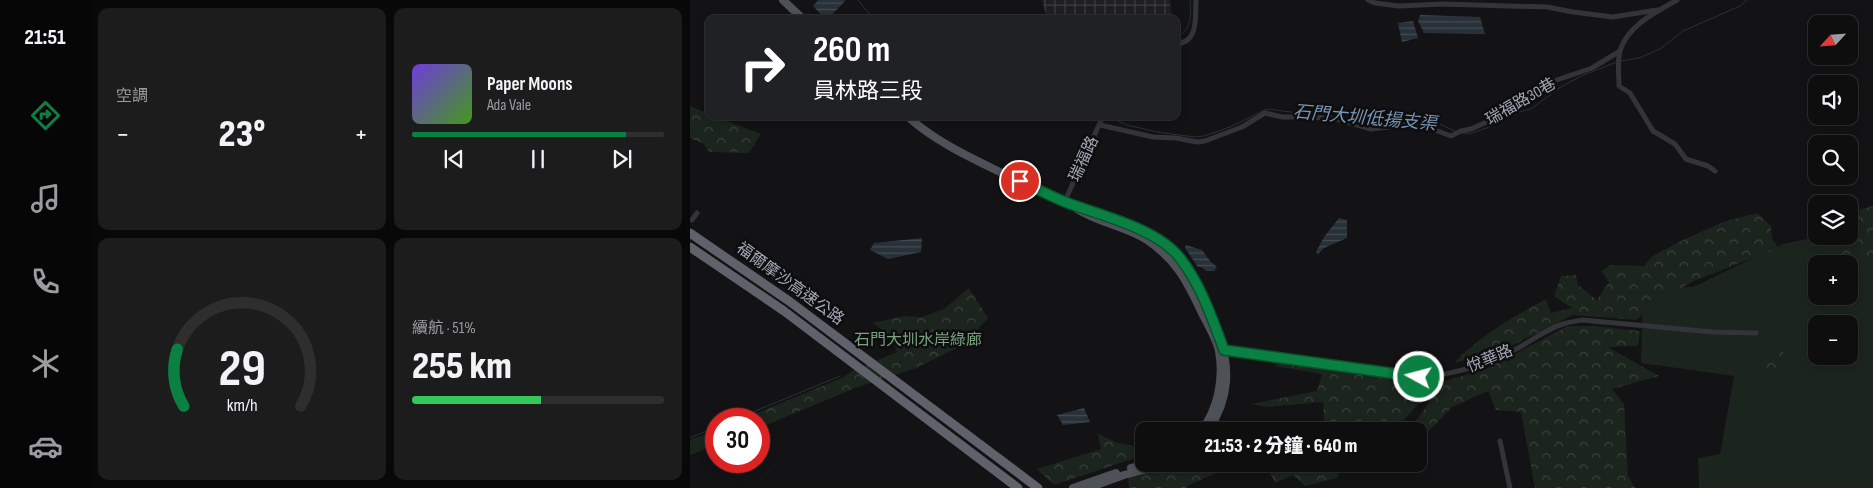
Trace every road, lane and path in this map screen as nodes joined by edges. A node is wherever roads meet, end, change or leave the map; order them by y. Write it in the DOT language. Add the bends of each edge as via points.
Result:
graph roads {
  1 [pos="783,0"];
  2 [pos="1196,0"];
  3 [pos="1368,0"];
  4 [pos="1677,0"];
  5 [pos="1657,10"];
  6 [pos="799,15"];
  7 [pos="1180,43"];
  8 [pos="1620,52"];
  9 [pos="912,120"];
  10 [pos="1102,120"];
  11 [pos="1100,125"];
  12 [pos="1716,171"];
  13 [pos="1065,201"];
  14 [pos="697,213"];
  15 [pos="692,220"];
  16 [pos="690,233"];
  17 [pos="690,247"];
  18 [pos="1756,333"];
  19 [pos="1222,350"];
  20 [pos="1208,422"];
  21 [pos="1214,422"];
  22 [pos="1500,441"];
  23 [pos="1135,467"];
  24 [pos="1135,472"];
  25 [pos="1075,487"];
  26 [pos="1018,488"];
  27 [pos="1038,488"];
  28 [pos="1088,488"];
  29 [pos="1510,488"];
  1 -- 6 [label="main road"];
  2 -- 7 [label="street" via="1193,34 1188,41"];
  3 -- 5 [label="street" via="1399,6 1547,7 1613,17"];
  4 -- 5 [label="street"];
  5 -- 8 [label="street" via="1634,29"];
  8 -- 11 [label="street, 瑞福路30巷" via="1592,68 1551,82 1490,121 1451,136 1424,126 1371,129 1337,119 1282,117 1266,113 1242,127 1197,142 1153,137"];
  8 -- 12 [label="street" via="1619,86 1630,92 1653,131 1675,144 1686,160"];
  9 -- 13 [label="main road" via="964,156"];
  10 -- 11 [label="street, 瑞福路"];
  11 -- 13 [label="street, 瑞福路"];
  13 -- 19 [label="main road" via="1133,226 1174,253 1195,280"];
  14 -- 15 [label="street"];
  16 -- 27 [label="highway, 福爾摩沙高速公路" via="790,300"];
  17 -- 26 [label="highway, 福爾摩沙高速公路" via="784,311"];
  18 -- 19 [label="street, 悅華路" via="1582,320 1563,324 1490,362 1442,376 1419,377"];
  19 -- 20 [label="main road" via="1216,403"];
  19 -- 21 [label="main road" via="1226,376 1224,396"];
  22 -- 29 [label="street"];
  23 -- 25 [label="main road"];
  24 -- 28 [label="main road"];
}
